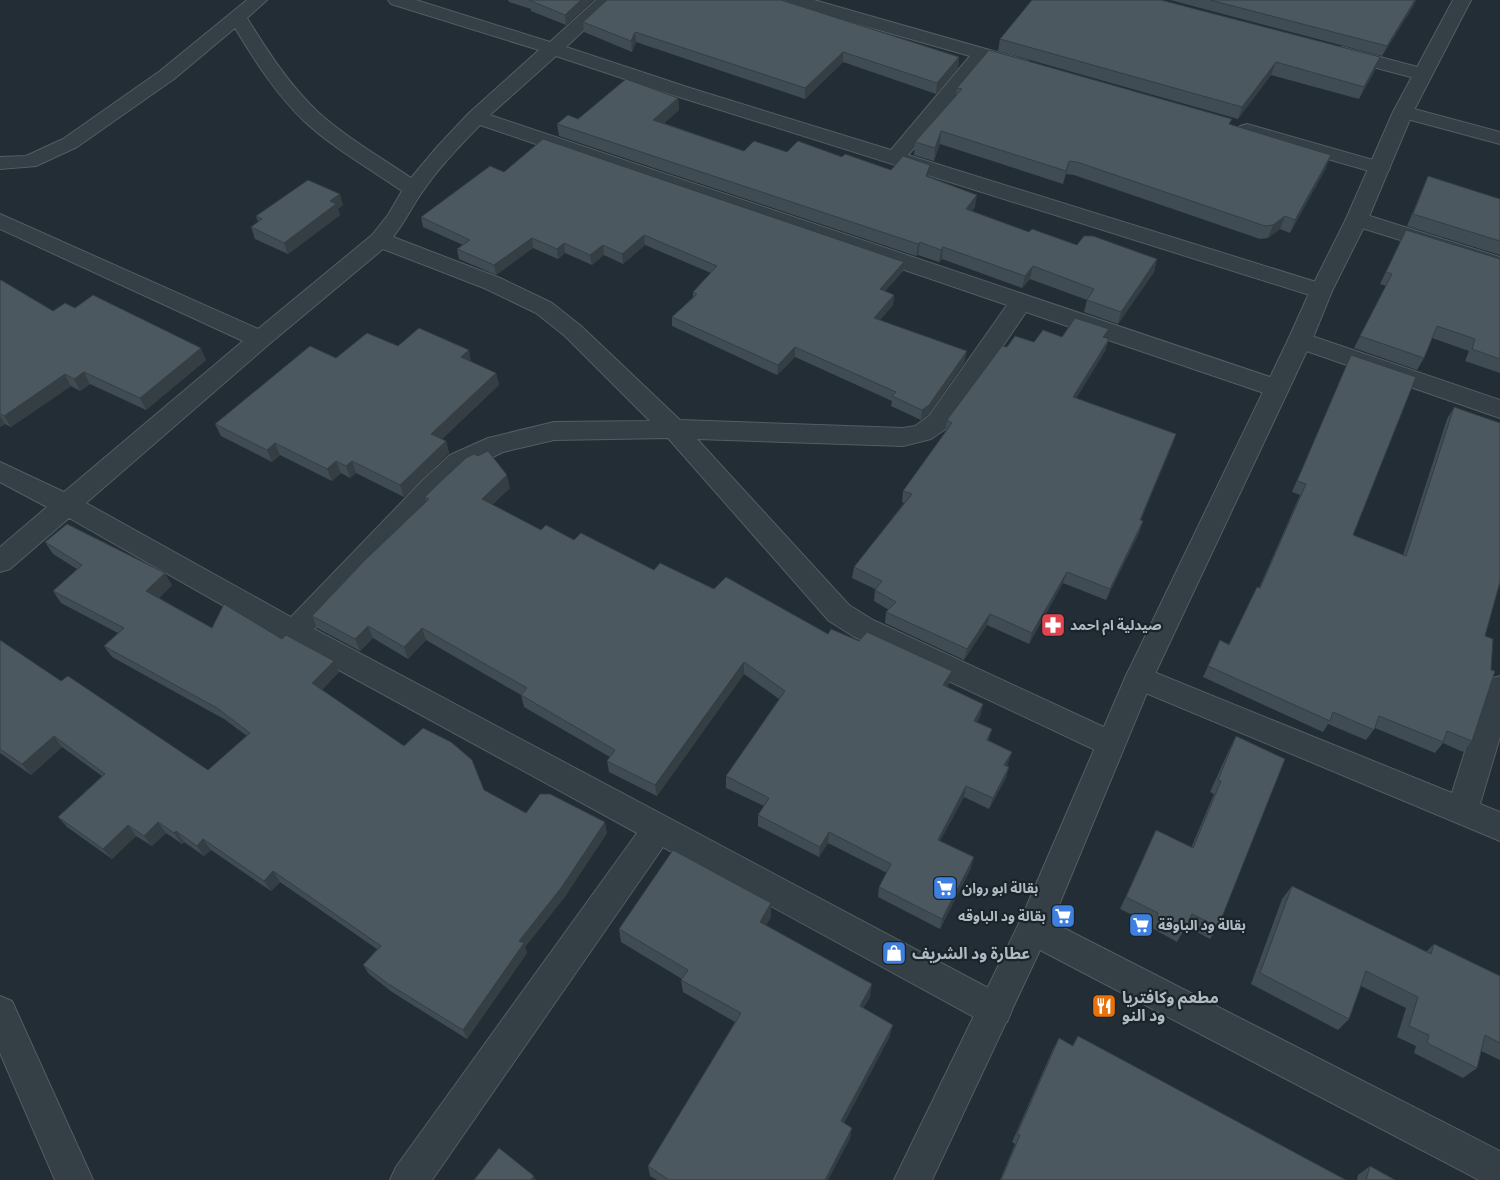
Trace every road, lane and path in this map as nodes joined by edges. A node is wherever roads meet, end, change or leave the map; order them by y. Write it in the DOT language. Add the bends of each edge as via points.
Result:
graph roads {
  1 [pos="258,0"];
  2 [pos="607,0"];
  3 [pos="794,0"];
  4 [pos="1462,0"];
  5 [pos="405,1"];
  6 [pos="823,4"];
  7 [pos="237,17"];
  8 [pos="551,48"];
  9 [pos="1328,49"];
  10 [pos="982,54"];
  11 [pos="1039,70"];
  12 [pos="1422,74"];
  13 [pos="1403,112"];
  14 [pos="476,116"];
  15 [pos="1228,124"];
  16 [pos="1500,138"];
  17 [pos="896,158"];
  18 [pos="0,163"];
  19 [pos="1380,168"];
  20 [pos="413,189"];
  21 [pos="1357,219"];
  22 [pos="0,221"];
  23 [pos="380,240"];
  24 [pos="1500,264"];
  25 [pos="1320,291"];
  26 [pos="1022,301"];
  27 [pos="260,339"];
  28 [pos="1300,340"];
  29 [pos="1276,388"];
  30 [pos="1500,409"];
  31 [pos="674,428"];
  32 [pos="0,471"];
  33 [pos="66,505"];
  34 [pos="0,562"];
  35 [pos="294,632"];
  36 [pos="1140,678"];
  37 [pos="1500,688"];
  38 [pos="1110,744"];
  39 [pos="1462,812"];
  40 [pos="1500,827"];
  41 [pos="658,828"];
  42 [pos="1033,929"];
  43 [pos="995,1010"];
  44 [pos="0,1013"];
  45 [pos="1500,1171"];
  46 [pos="74,1180"];
  47 [pos="409,1180"];
  48 [pos="913,1180"];
  1 -- 7 [label="street"];
  2 -- 8 [label="street"];
  3 -- 6 [label="street"];
  4 -- 12 [label="street"];
  5 -- 8 [label="street"];
  6 -- 10 [label="street"];
  7 -- 18 [label="street" via="167,75 70,143 29,162"];
  7 -- 20 [label="street" via="285,88 313,118"];
  8 -- 14 [label="street"];
  8 -- 17 [label="street"];
  9 -- 12 [label="street"];
  10 -- 11 [label="street"];
  10 -- 17 [label="street"];
  12 -- 13 [label="street"];
  13 -- 16 [label="street"];
  13 -- 19 [label="street"];
  14 -- 20 [label="street"];
  14 -- 26 [label="street"];
  15 -- 19 [label="street"];
  17 -- 25 [label="street"];
  19 -- 21 [label="street"];
  20 -- 23 [label="street" via="398,217"];
  21 -- 24 [label="street"];
  21 -- 25 [label="street"];
  22 -- 27 [label="street"];
  23 -- 27 [label="street"];
  23 -- 31 [label="street" via="492,283 544,308"];
  25 -- 28 [label="street"];
  26 -- 29 [label="street"];
  26 -- 31 [label="street" via="938,422 922,433 903,438"];
  27 -- 33 [label="street"];
  28 -- 29 [label="street"];
  28 -- 30 [label="street"];
  29 -- 36 [label="street"];
  31 -- 35 [label="street" via="554,431 497,444 460,462"];
  31 -- 38 [label="street" via="839,613 862,628"];
  32 -- 33 [label="street"];
  33 -- 34 [label="street"];
  33 -- 35 [label="street"];
  35 -- 41 [label="street"];
  36 -- 38 [label="street"];
  36 -- 39 [label="street"];
  37 -- 39 [label="street"];
  38 -- 42 [label="street"];
  39 -- 40 [label="street"];
  41 -- 43 [label="street"];
  41 -- 47 [label="street"];
  42 -- 43 [label="street"];
  42 -- 45 [label="street"];
  43 -- 48 [label="street"];
  44 -- 46 [label="street"];
}
